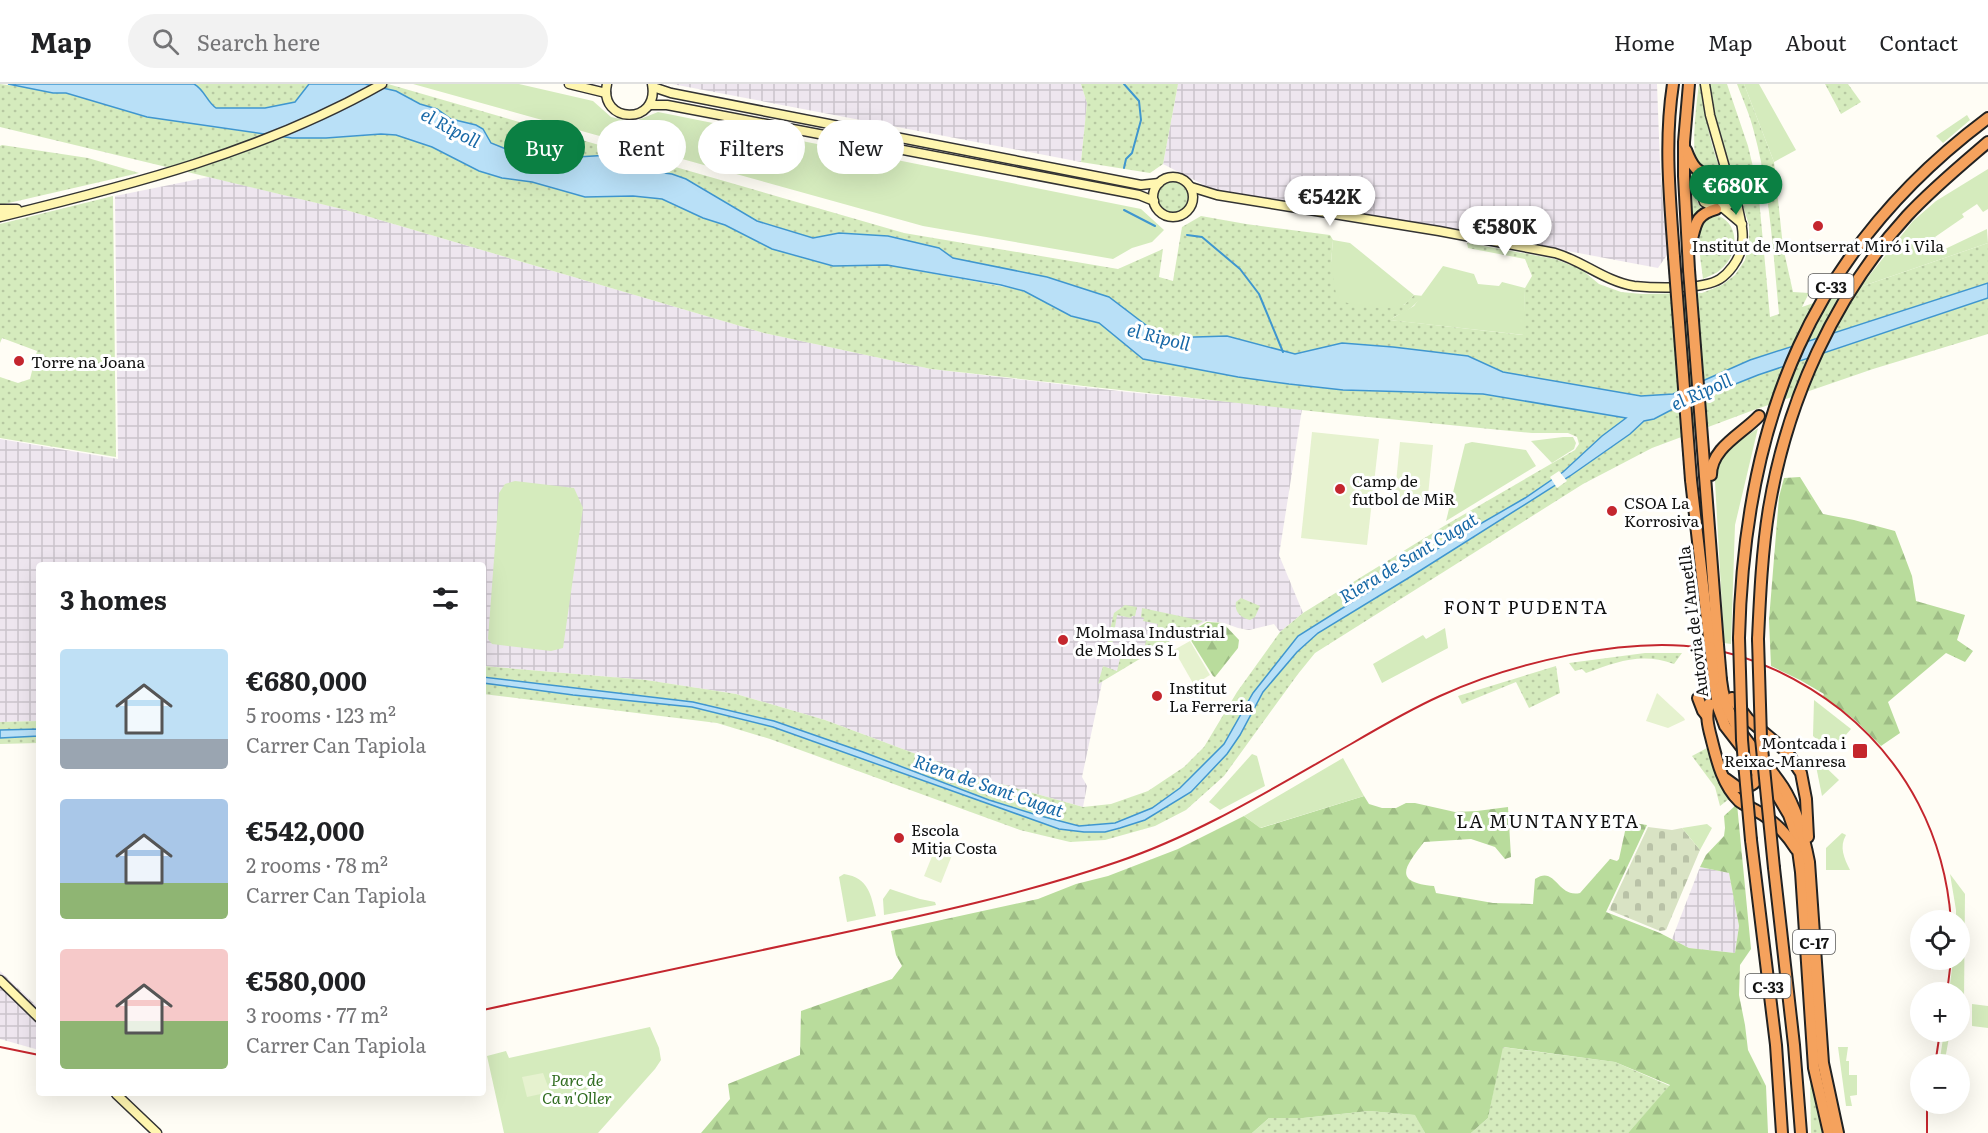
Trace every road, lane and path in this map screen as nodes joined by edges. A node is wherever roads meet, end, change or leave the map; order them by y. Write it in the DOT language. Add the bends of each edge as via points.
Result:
graph roads {
  1 [pos="382,84"];
  2 [pos="569,84"];
  3 [pos="1666,84"];
  4 [pos="1673,84"];
  5 [pos="1689,84"];
  6 [pos="1705,84"];
  7 [pos="653,86"];
  8 [pos="606,89"];
  9 [pos="650,105"];
  10 [pos="1670,113"];
  11 [pos="1988,118"];
  12 [pos="1684,142"];
  13 [pos="1988,142"];
  14 [pos="1714,176"];
  15 [pos="1728,178"];
  16 [pos="1159,183"];
  17 [pos="1191,187"];
  18 [pos="1217,195"];
  19 [pos="1735,195"];
  20 [pos="1154,201"];
  21 [pos="1193,202"];
  22 [pos="41,207"];
  23 [pos="0,209"];
  24 [pos="1719,209"];
  25 [pos="0,217"];
  26 [pos="1742,224"];
  27 [pos="1689,255"];
  28 [pos="1759,416"];
  29 [pos="1712,557"];
  30 [pos="1714,646"];
  31 [pos="1698,698"];
  32 [pos="1736,701"];
  33 [pos="1709,704"];
  34 [pos="1707,716"];
  35 [pos="1733,730"];
  36 [pos="1798,767"];
  37 [pos="1756,768"];
  38 [pos="1724,777"];
  39 [pos="1780,783"];
  40 [pos="1804,859"];
  41 [pos="0,980"];
  42 [pos="36,1015"];
  43 [pos="118,1096"];
  44 [pos="157,1133"];
  45 [pos="1782,1133"];
  46 [pos="1801,1133"];
  47 [pos="1829,1133"];
  48 [pos="1838,1133"];
  1 -- 22 [label="street" via="275,136 212,159"];
  2 -- 8 [label="street"];
  3 -- 10 [label="highway, C-17"];
  4 -- 10 [label="highway, Autovia de l'Ametlla / C-17"];
  5 -- 12 [label="highway, Autovia de l'Ametlla / C-17"];
  6 -- 15 [label="street"];
  7 -- 9 [label="street"];
  7 -- 16 [label="street" via="1141,185"];
  8 -- 9 [label="street" via="609,104 625,115 637,114"];
  9 -- 20 [label="street" via="690,109"];
  10 -- 30 [label="highway, Autovia de l'Ametlla / C-17, bridge" via="1668,167 1691,480 1699,560"];
  11 -- 45 [label="highway, C-33, bridge" via="1947,150 1889,207 1819,305 1776,402 1751,502 1739,638 1742,740"];
  12 -- 14 [label="highway" via="1695,169"];
  12 -- 27 [label="highway, Autovia de l'Ametlla / C-17"];
  13 -- 46 [label="highway, C-33, bridge" via="1907,216 1838,311 1795,406 1769,506 1758,639 1761,738"];
  14 -- 15 [label="street"];
  14 -- 24 [label="street" via="1703,184 1701,193 1704,202"];
  15 -- 19 [label="street"];
  16 -- 17 [label="street" via="1174,178"];
  16 -- 20 [label="street"];
  17 -- 18 [label="street"];
  17 -- 21 [label="street"];
  18 -- 21 [label="street"];
  18 -- 26 [label="street" via="1555,253 1611,280 1637,286 1703,286 1720,279 1741,253"];
  19 -- 24 [label="street" via="1732,203"];
  19 -- 26 [label="street"];
  20 -- 21 [label="street" via="1161,213 1172,217 1185,214"];
  22 -- 23 [label="street"];
  22 -- 25 [label="street"];
  24 -- 26 [label="street"];
  24 -- 27 [label="highway" via="1706,212 1696,223"];
  27 -- 29 [label="highway, Autovia de l'Ametlla / C-17, bridge"];
  28 -- 29 [label="highway" via="1722,448 1712,462"];
  29 -- 30 [label="highway, Autovia de l'Ametlla / C-17"];
  30 -- 35 [label="highway, Autovia de l'Ametlla / C-17, bridge" via="1716,699 1721,717"];
  31 -- 34 [label="highway"];
  32 -- 36 [label="highway" via="1748,719 1787,752"];
  33 -- 34 [label="highway"];
  34 -- 38 [label="highway"];
  35 -- 37 [label="highway, Autovia de l'Ametlla / C-17"];
  35 -- 39 [label="highway, C-17"];
  36 -- 39 [label="highway" via="1794,781"];
  36 -- 40 [label="highway" via="1806,799"];
  37 -- 38 [label="highway" via="1756,782 1748,787 1734,786"];
  37 -- 40 [label="highway, Autovia de l'Ametlla / C-17" via="1789,815"];
  38 -- 40 [label="highway" via="1738,800 1781,830"];
  39 -- 40 [label="highway, Autovia de l'Ametlla / C-17" via="1804,837"];
  40 -- 47 [label="highway, Autovia de l'Ametlla / C-17" via="1814,1068"];
  40 -- 48 [label="highway, Autovia de l'Ametlla / C-17" via="1823,1063"];
  41 -- 42 [label="street"];
  43 -- 44 [label="street"];
}
